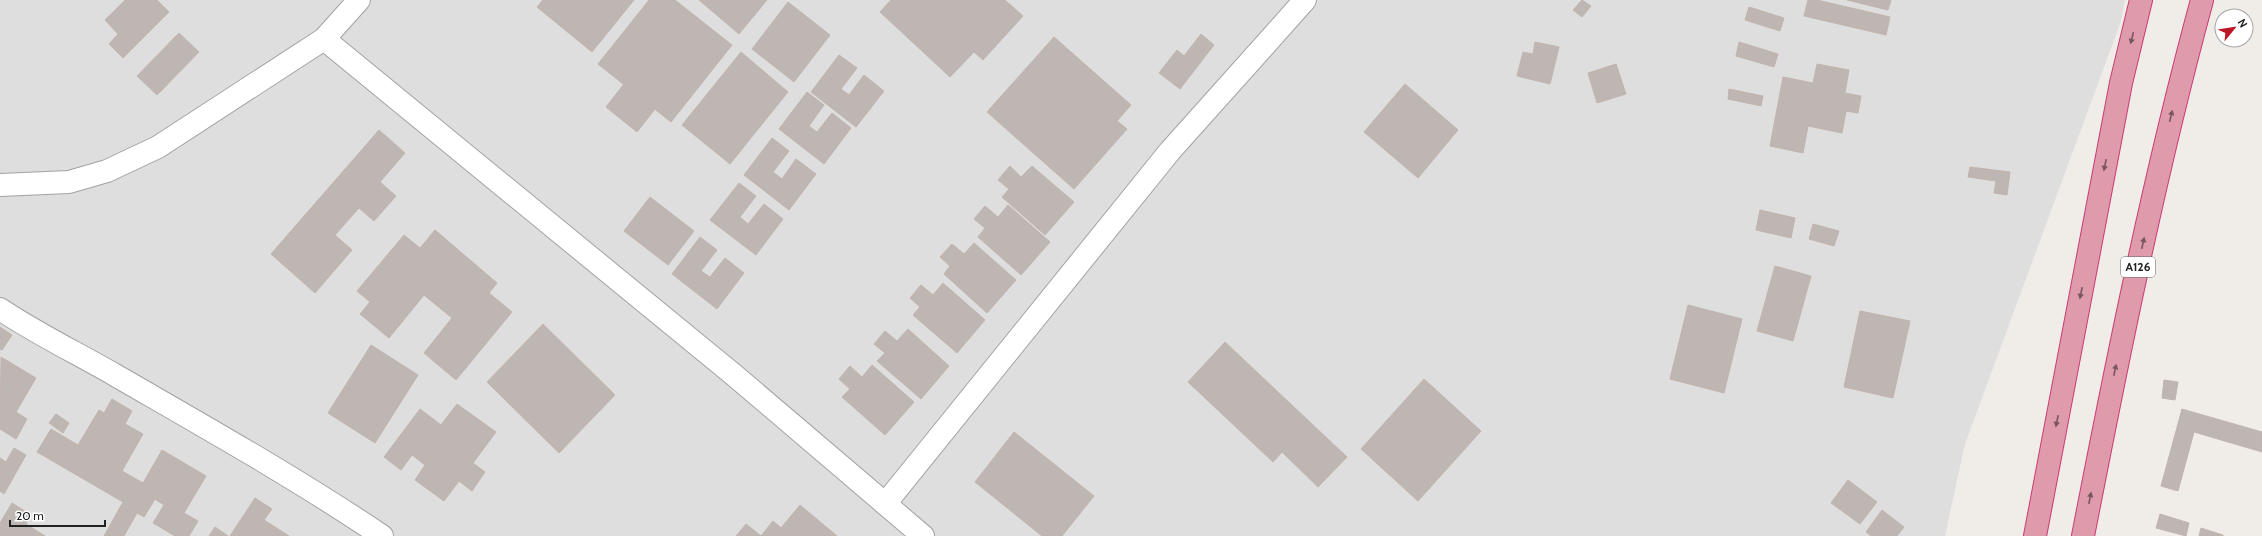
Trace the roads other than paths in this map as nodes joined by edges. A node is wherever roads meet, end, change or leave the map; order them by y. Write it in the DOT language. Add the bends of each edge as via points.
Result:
graph roads {
  1 [pos="359,0"];
  2 [pos="1305,0"];
  3 [pos="2141,0"];
  4 [pos="2202,0"];
  5 [pos="324,39"];
  6 [pos="0,185"];
  7 [pos="0,309"];
  8 [pos="885,504"];
  9 [pos="382,536"];
  10 [pos="924,536"];
  11 [pos="2035,536"];
  12 [pos="2083,536"];
  1 -- 5 [label="street"];
  2 -- 8 [label="street" via="1170,151"];
  3 -- 11 [label="highway, one-way" via="2121,83"];
  12 -- 4 [label="highway, A126, one-way" via="2114,374 2171,117"];
  5 -- 6 [label="street" via="158,147 107,172 69,182"];
  5 -- 8 [label="street" via="734,375"];
  7 -- 9 [label="street" via="328,500"];
  8 -- 10 [label="street"];
}
